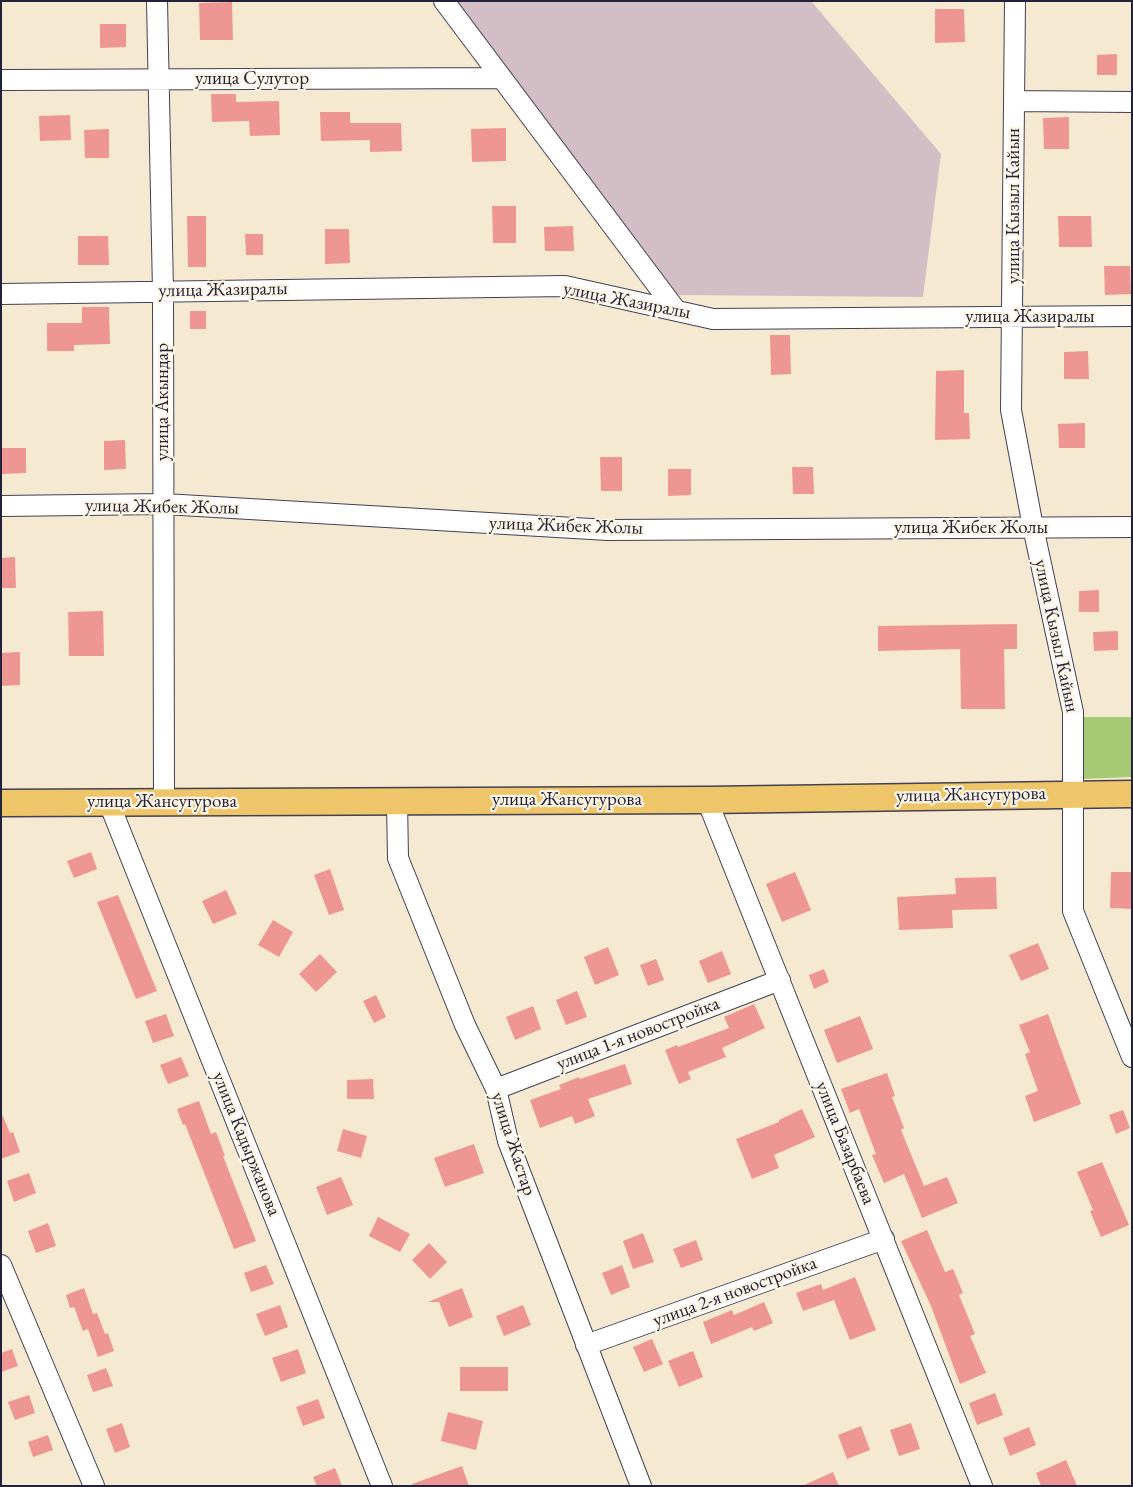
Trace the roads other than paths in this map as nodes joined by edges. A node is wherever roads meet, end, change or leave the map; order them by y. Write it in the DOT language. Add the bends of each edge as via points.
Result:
graph roads {
  1 [pos="157,1"];
  2 [pos="444,1"];
  3 [pos="1016,1"];
  4 [pos="502,78"];
  5 [pos="1,80"];
  6 [pos="159,80"];
  7 [pos="1015,101"];
  8 [pos="1132,102"];
  9 [pos="163,291"];
  10 [pos="1,294"];
  11 [pos="675,309"];
  12 [pos="1132,316"];
  13 [pos="1013,317"];
  14 [pos="164,504"];
  15 [pos="1,506"];
  16 [pos="1033,527"];
  17 [pos="1132,527"];
  18 [pos="1073,794"];
  19 [pos="1132,794"];
  20 [pos="708,800"];
  21 [pos="397,801"];
  22 [pos="164,802"];
  23 [pos="1,803"];
  24 [pos="109,803"];
  25 [pos="780,980"];
  26 [pos="1132,1057"];
  27 [pos="496,1089"];
  28 [pos="884,1239"];
  29 [pos="1,1265"];
  30 [pos="586,1345"];
  31 [pos="979,1485"];
  32 [pos="94,1486"];
  33 [pos="382,1486"];
  34 [pos="641,1486"];
  1 -- 6 [label="street, улица Акындар"];
  2 -- 4 [label="street"];
  3 -- 7 [label="street, улица Кызыл Кайын"];
  4 -- 6 [label="street, улица Сулутор"];
  4 -- 11 [label="street"];
  5 -- 6 [label="street, улица Сулутор"];
  6 -- 9 [label="street, улица Акындар"];
  7 -- 8 [label="street"];
  7 -- 13 [label="street, улица Кызыл Кайын"];
  9 -- 10 [label="street, улица Жазиралы"];
  9 -- 11 [label="street, улица Жазиралы" via="565,286"];
  9 -- 14 [label="street, улица Акындар"];
  11 -- 13 [label="street, улица Жазиралы" via="713,319"];
  12 -- 13 [label="street, улица Жазиралы"];
  13 -- 16 [label="street, улица Кызыл Кайын" via="1011,410"];
  14 -- 15 [label="street, улица Жибек Жолы"];
  14 -- 16 [label="street, улица Жибек Жолы" via="608,530"];
  14 -- 22 [label="street, улица Акындар"];
  16 -- 17 [label="street, улица Жибек Жолы"];
  16 -- 18 [label="street, улица Кызыл Кайын" via="1073,712"];
  18 -- 19 [label="main road, улица Жансугурова"];
  18 -- 20 [label="main road, улица Жансугурова"];
  18 -- 26 [label="street, улица Кызыл Кайын" via="1073,911"];
  20 -- 21 [label="main road, улица Жансугурова"];
  20 -- 25 [label="street, улица Базарбаева"];
  21 -- 22 [label="main road, улица Жансугурова"];
  21 -- 27 [label="street, улица Жастар" via="398,858 465,1025"];
  22 -- 24 [label="main road, улица Жансугурова"];
  23 -- 24 [label="main road, улица Жансугурова"];
  24 -- 33 [label="street, улица Кадыржанова"];
  25 -- 27 [label="street, улица 1-я новостройка"];
  25 -- 28 [label="street, улица Базарбаева"];
  27 -- 30 [label="street, улица Жастар" via="508,1141"];
  28 -- 30 [label="street, улица 2-я новостройка"];
  28 -- 31 [label="street, улица Базарбаева"];
  29 -- 32 [label="street"];
  30 -- 34 [label="street, улица Жастар"];
}
